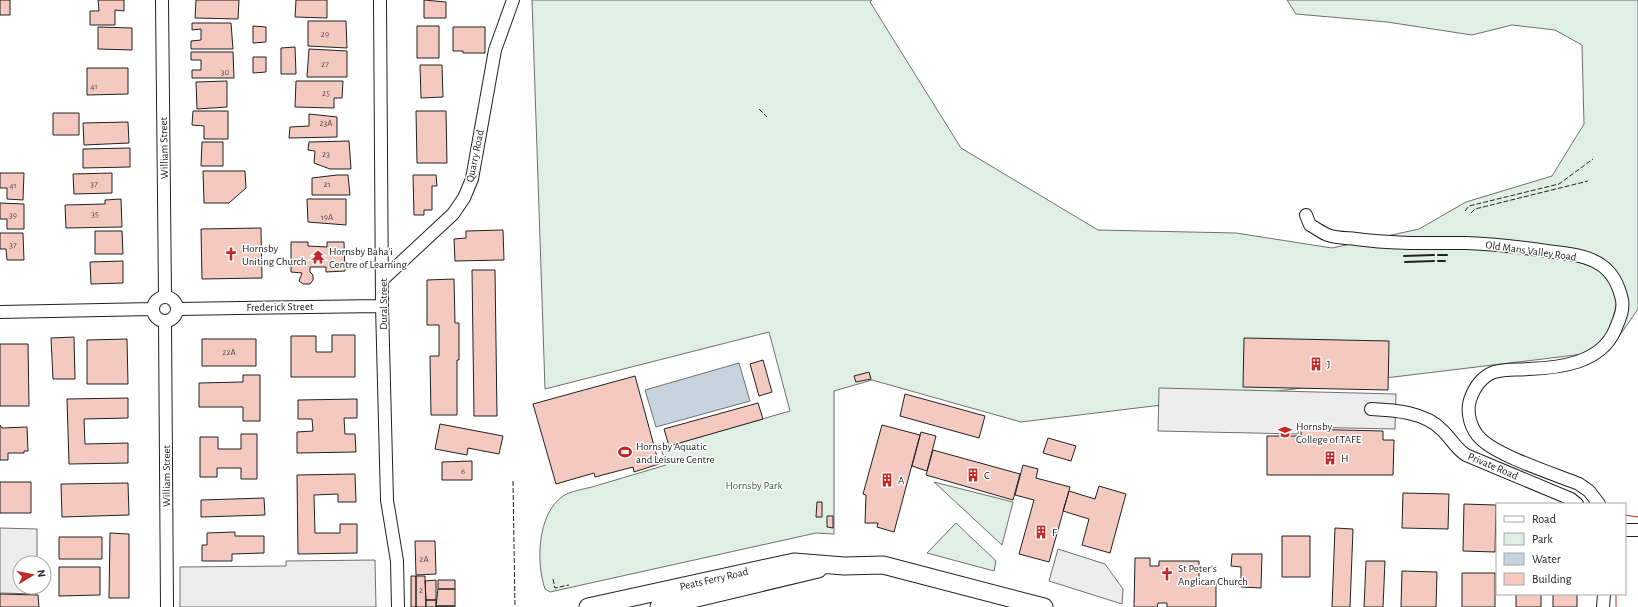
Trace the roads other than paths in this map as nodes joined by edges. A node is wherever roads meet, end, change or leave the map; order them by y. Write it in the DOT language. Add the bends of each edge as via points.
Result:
graph roads {
  1 [pos="162,0"];
  2 [pos="380,0"];
  3 [pos="513,0"];
  4 [pos="1306,215"];
  5 [pos="382,280"];
  6 [pos="165,296"];
  7 [pos="382,306"];
  8 [pos="153,309"];
  9 [pos="177,309"];
  10 [pos="0,312"];
  11 [pos="165,321"];
  12 [pos="1371,409"];
  13 [pos="1576,503"];
  14 [pos="1598,503"];
  15 [pos="1626,530"];
  16 [pos="1638,530"];
  17 [pos="840,566"];
  18 [pos="1604,595"];
  19 [pos="167,607"];
  20 [pos="398,607"];
  21 [pos="588,607"];
  22 [pos="659,607"];
  23 [pos="1044,607"];
  24 [pos="1604,607"];
  1 -- 6 [label="street, William Street"];
  2 -- 5 [label="street, Dural Street"];
  3 -- 5 [label="street, Quarry Road" via="495,50 472,179 464,198 453,214"];
  4 -- 14 [label="street, Old Mans Valley Road" via="1310,225 1329,236 1390,243 1495,244 1528,248 1589,260 1600,264 1609,272 1618,286 1622,302 1621,317 1612,338 1595,354 1572,364 1492,373 1481,380 1473,390 1469,403 1473,429 1481,439 1506,454 1579,484 1589,491"];
  5 -- 7 [label="street, Dural Street"];
  6 -- 8 [label="street" via="156,300"];
  6 -- 9 [label="street" via="174,300"];
  7 -- 9 [label="street, Frederick Street"];
  7 -- 20 [label="street, Dural Street" via="387,500 397,561"];
  8 -- 10 [label="street"];
  8 -- 11 [label="street" via="156,317"];
  9 -- 11 [label="street" via="174,317"];
  11 -- 19 [label="street, William Street"];
  12 -- 13 [label="street, Private Road" via="1395,410 1429,420 1442,429 1456,448 1466,455"];
  15 -- 16 [label="street"];
  17 -- 21 [label="main road, Peats Ferry Road" via="789,562"];
  17 -- 22 [label="main road, Peats Ferry Road" via="789,575"];
  17 -- 23 [label="main road, Peats Ferry Road" via="883,566"];
  18 -- 24 [label="street"];
}
